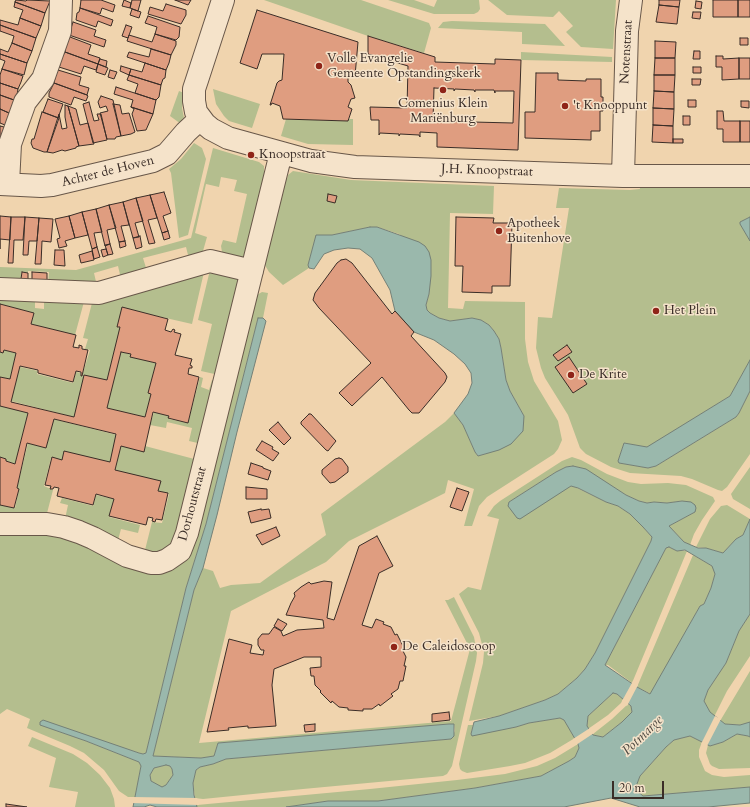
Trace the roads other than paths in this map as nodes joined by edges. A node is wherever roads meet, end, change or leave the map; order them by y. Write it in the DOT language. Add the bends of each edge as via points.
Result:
graph roads {
  1 [pos="61,0"];
  2 [pos="223,0"];
  3 [pos="631,0"];
  4 [pos="200,119"];
  5 [pos="281,153"];
  6 [pos="623,176"];
  7 [pos="750,176"];
  8 [pos="4,184"];
  9 [pos="252,271"];
  10 [pos="0,289"];
  11 [pos="0,524"];
  1 -- 8 [label="street" via="60,31 43,79 25,102 10,144"];
  2 -- 4 [label="street" via="194,89 194,106"];
  3 -- 6 [label="street, Notenstraat" via="627,31"];
  4 -- 5 [label="street, J.H. Knoopstraat" via="211,129 228,138"];
  4 -- 8 [label="street, Achter de Hoven" via="167,154 153,161 56,185"];
  5 -- 6 [label="street, J.H. Knoopstraat" via="311,161 355,167"];
  5 -- 9 [label="street, Dorhoutstraat"];
  6 -- 7 [label="street, J.H. Knoopstraat"];
  9 -- 10 [label="street" via="210,261 99,294"];
  9 -- 11 [label="street, Dorhoutstraat" via="187,533 180,551 167,560 150,563 126,556 93,538 64,527 47,524"];
}
